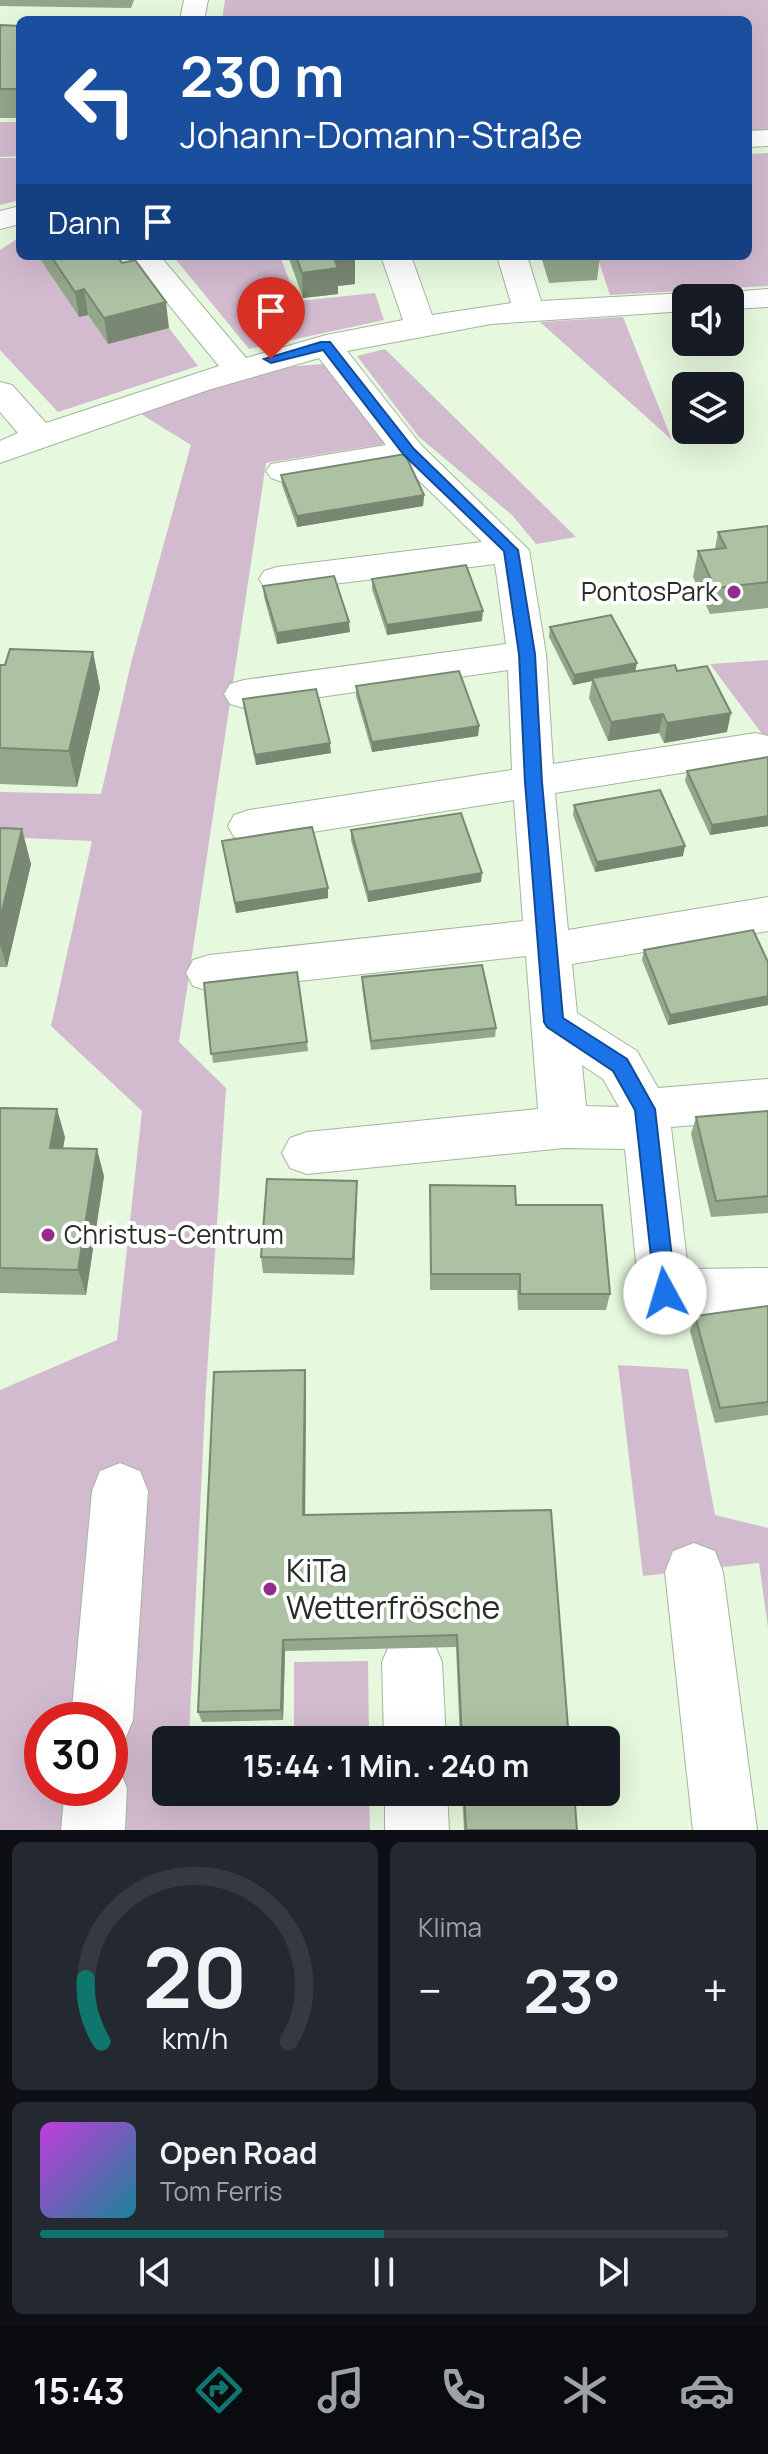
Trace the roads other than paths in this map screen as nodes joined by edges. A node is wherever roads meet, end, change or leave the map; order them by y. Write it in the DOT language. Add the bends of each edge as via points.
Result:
graph roads {
  1 [pos="147,260"];
  2 [pos="397,260"];
  3 [pos="513,260"];
  4 [pos="768,298"];
  5 [pos="744,299"];
  6 [pos="672,303"];
  7 [pos="529,312"];
  8 [pos="420,325"];
  9 [pos="326,345"];
  10 [pos="238,369"];
  11 [pos="0,392"];
  12 [pos="39,436"];
  13 [pos="409,452"];
  14 [pos="0,453"];
  15 [pos="283,471"];
  16 [pos="511,550"];
  17 [pos="277,579"];
  18 [pos="527,654"];
  19 [pos="244,694"];
  20 [pos="756,747"];
  21 [pos="533,782"];
  22 [pos="249,826"];
  23 [pos="768,914"];
  24 [pos="546,943"];
  25 [pos="209,973"];
  26 [pos="554,1022"];
  27 [pos="768,1099"];
  28 [pos="646,1118"];
  29 [pos="564,1127"];
  30 [pos="307,1153"];
  31 [pos="768,1292"];
  32 [pos="120,1491"];
  33 [pos="694,1572"];
  34 [pos="412,1662"];
  35 [pos="103,1702"];
  36 [pos="414,1726"];
  37 [pos="95,1806"];
  38 [pos="416,1806"];
  39 [pos="93,1830"];
  40 [pos="417,1830"];
  41 [pos="725,1830"];
  1 -- 10 [label="street"];
  2 -- 8 [label="street"];
  3 -- 7 [label="street"];
  4 -- 5 [label="street"];
  6 -- 7 [label="street"];
  7 -- 8 [label="street"];
  8 -- 9 [label="street"];
  9 -- 10 [label="street"];
  9 -- 13 [label="street"];
  10 -- 12 [label="street"];
  11 -- 12 [label="street"];
  12 -- 14 [label="street"];
  13 -- 15 [label="street"];
  13 -- 16 [label="street"];
  16 -- 17 [label="street"];
  16 -- 18 [label="street"];
  18 -- 19 [label="street"];
  18 -- 21 [label="street"];
  20 -- 21 [label="street"];
  21 -- 22 [label="street"];
  21 -- 24 [label="street"];
  23 -- 24 [label="street"];
  24 -- 25 [label="street"];
  24 -- 26 [label="street"];
  26 -- 28 [label="street" via="620,1065"];
  26 -- 29 [label="street"];
  27 -- 28 [label="street"];
  28 -- 29 [label="street"];
  28 -- 31 [label="street" via="665,1293"];
  29 -- 30 [label="street"];
  32 -- 35 [label="street"];
  33 -- 41 [label="street"];
  34 -- 36 [label="street"];
  37 -- 39 [label="street"];
  38 -- 40 [label="street"];
}
